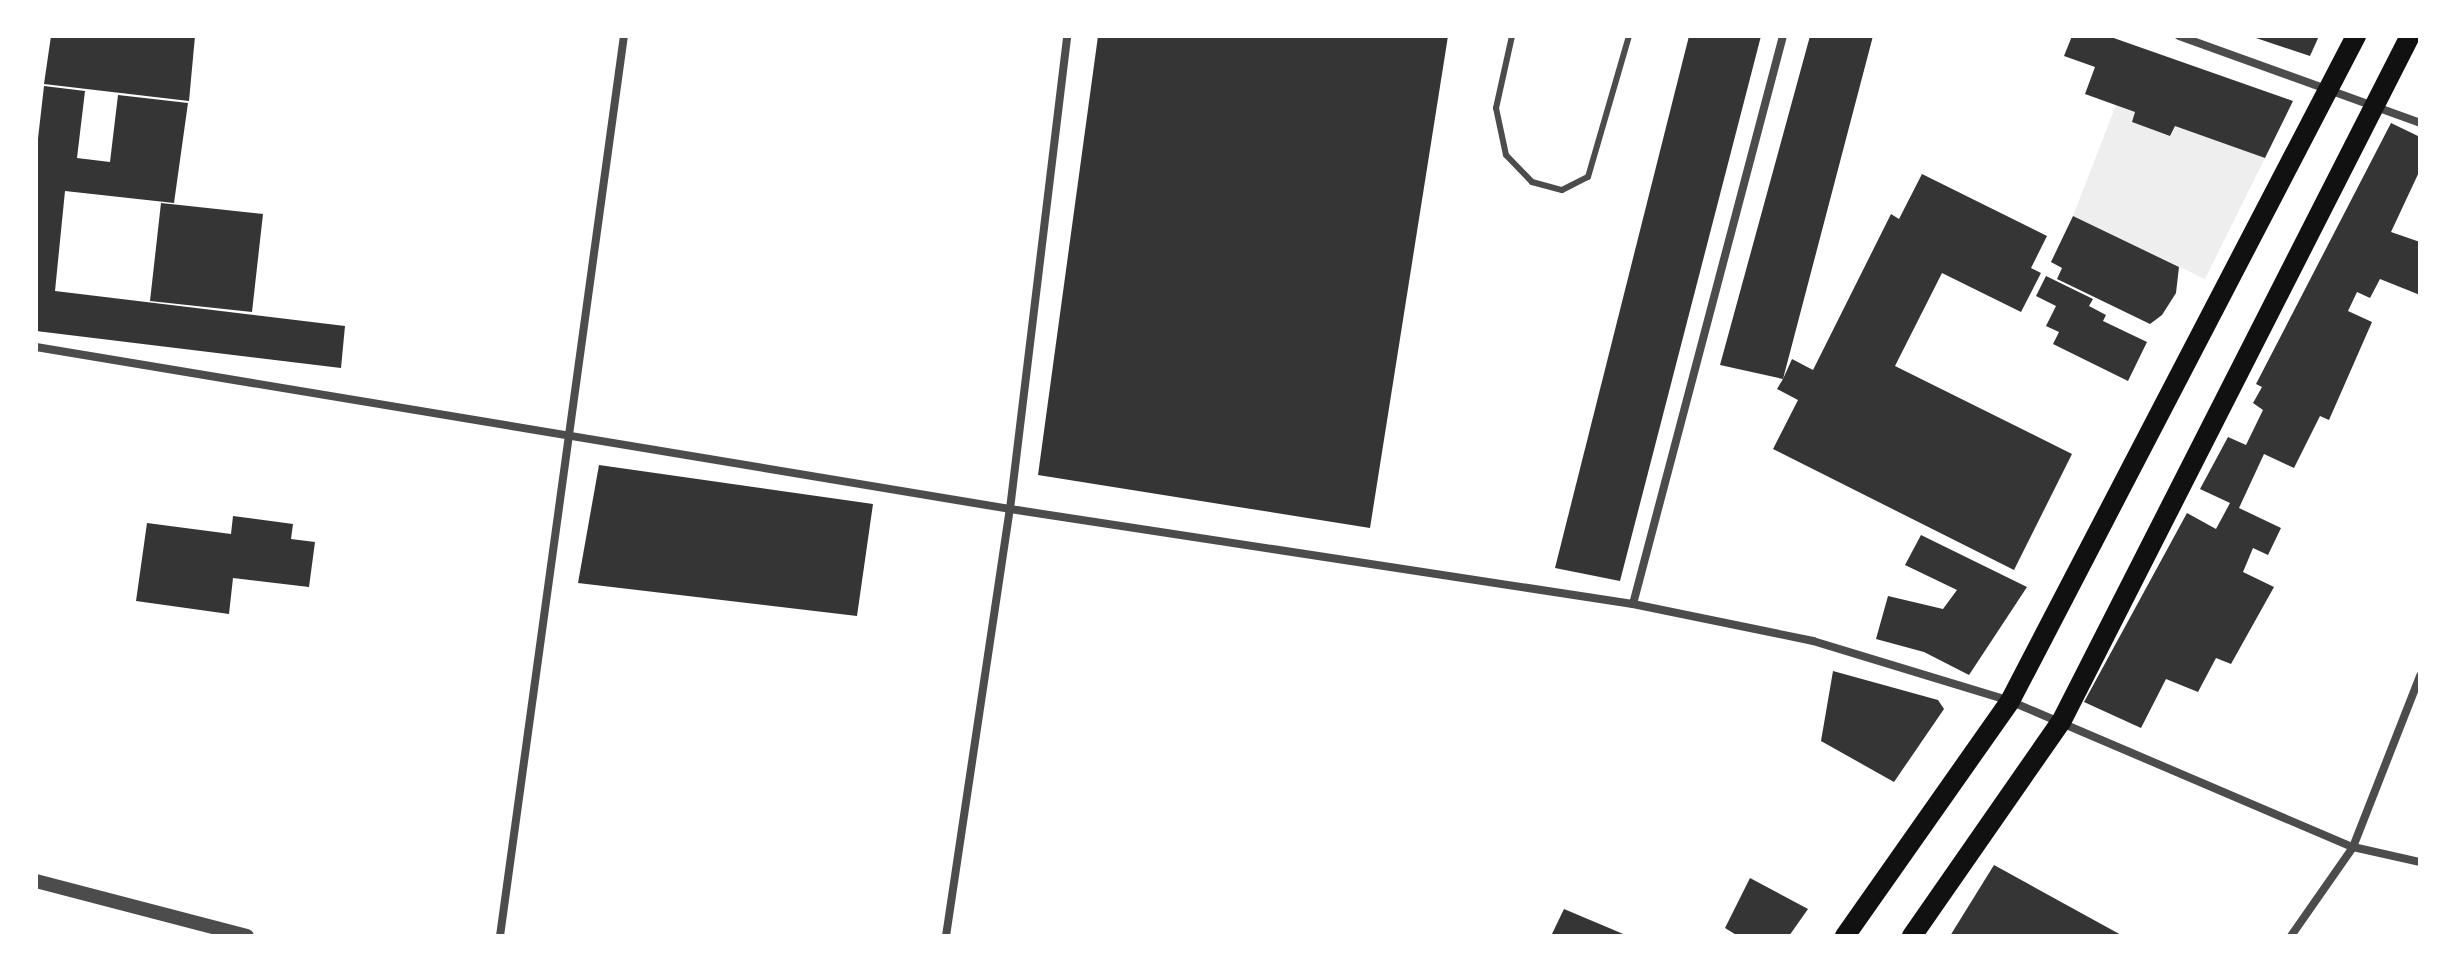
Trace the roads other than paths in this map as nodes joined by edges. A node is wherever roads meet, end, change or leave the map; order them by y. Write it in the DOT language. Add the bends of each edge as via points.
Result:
graph roads {
  1 [pos="624,36"];
  2 [pos="1067,36"];
  3 [pos="1512,36"];
  4 [pos="1629,36"];
  5 [pos="1783,36"];
  6 [pos="2179,36"];
  7 [pos="2356,36"];
  8 [pos="2410,36"];
  9 [pos="2331,90"];
  10 [pos="2375,107"];
  11 [pos="2420,123"];
  12 [pos="36,347"];
  13 [pos="568,435"];
  14 [pos="1010,509"];
  15 [pos="1633,604"];
  16 [pos="2420,676"];
  17 [pos="2010,701"];
  18 [pos="2061,722"];
  19 [pos="2353,847"];
  20 [pos="2420,862"];
  21 [pos="36,881"];
  22 [pos="247,936"];
  23 [pos="500,936"];
  24 [pos="946,936"];
  25 [pos="1845,936"];
  26 [pos="1912,936"];
  27 [pos="2291,936"];
  1 -- 13 [label="street"];
  2 -- 14 [label="street"];
  3 -- 4 [label="lane" via="1496,108 1506,155 1532,182 1562,190 1588,177"];
  5 -- 15 [label="street"];
  6 -- 9 [label="street"];
  7 -- 9 [label="main road"];
  8 -- 10 [label="main road"];
  9 -- 10 [label="street"];
  9 -- 17 [label="main road" via="2102,517"];
  10 -- 11 [label="street"];
  10 -- 18 [label="main road"];
  12 -- 13 [label="street"];
  13 -- 14 [label="street"];
  13 -- 23 [label="street"];
  14 -- 15 [label="street"];
  14 -- 24 [label="street"];
  15 -- 17 [label="street" via="1813,641"];
  16 -- 19 [label="street"];
  17 -- 18 [label="street"];
  17 -- 25 [label="main road"];
  18 -- 19 [label="street"];
  18 -- 26 [label="main road"];
  19 -- 20 [label="street"];
  19 -- 27 [label="street"];
  21 -- 22 [label="street"];
}
